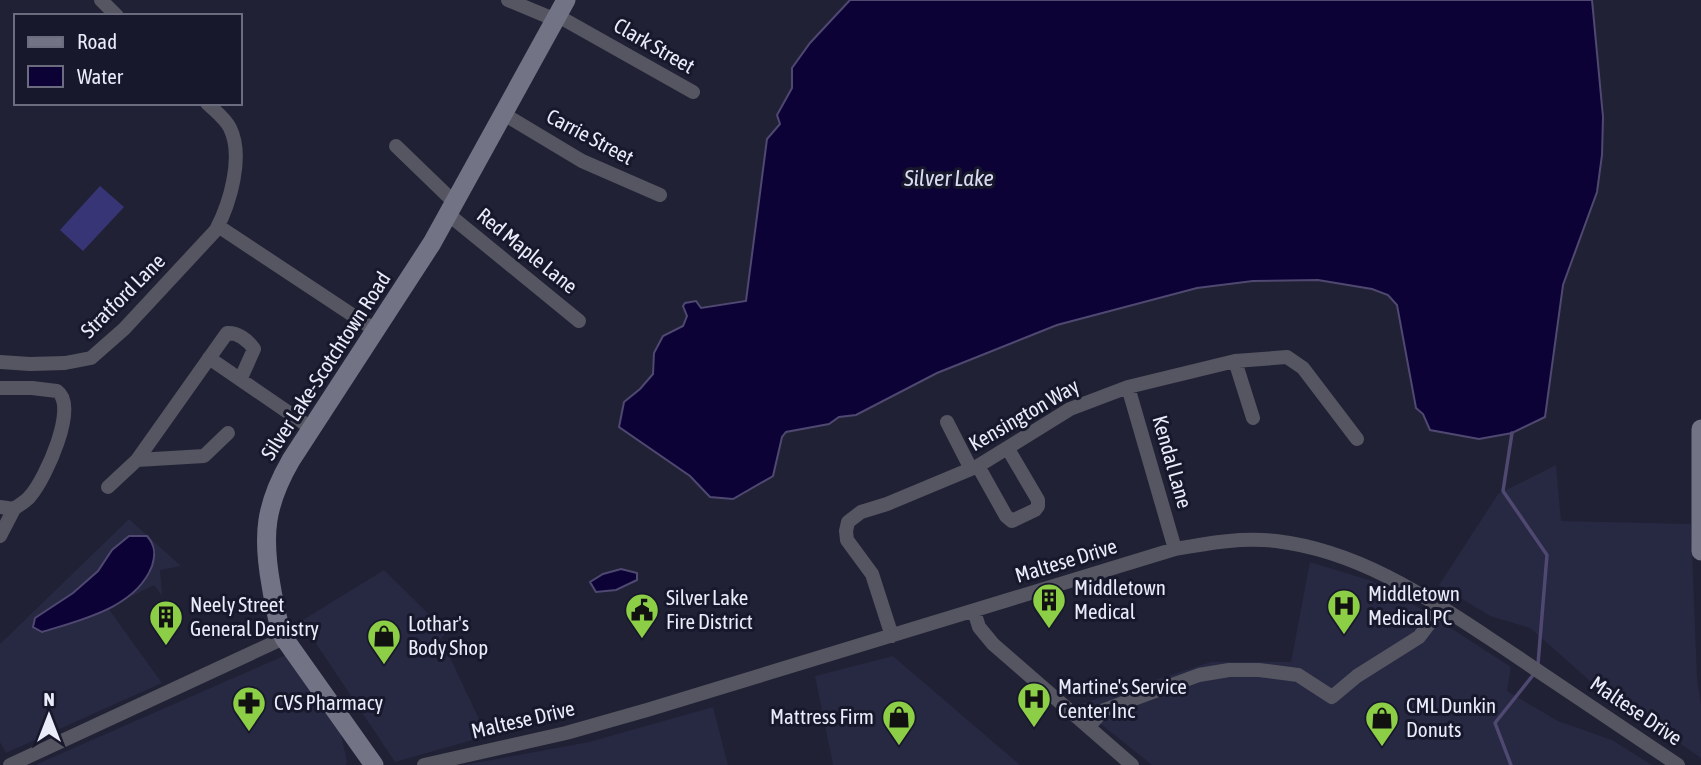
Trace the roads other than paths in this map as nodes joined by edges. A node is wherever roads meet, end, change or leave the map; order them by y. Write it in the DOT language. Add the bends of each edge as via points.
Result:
graph roads {
  1 [pos="101,0"];
  2 [pos="508,0"];
  3 [pos="560,12"];
  4 [pos="115,14"];
  5 [pos="692,92"];
  6 [pos="209,105"];
  7 [pos="502,113"];
  8 [pos="396,146"];
  9 [pos="660,195"];
  10 [pos="452,209"];
  11 [pos="218,226"];
  12 [pos="579,321"];
  13 [pos="375,330"];
  14 [pos="209,358"];
  15 [pos="1235,360"];
  16 [pos="0,362"];
  17 [pos="241,378"];
  18 [pos="1128,387"];
  19 [pos="0,388"];
  20 [pos="1253,418"];
  21 [pos="947,422"];
  22 [pos="311,428"];
  23 [pos="1701,429"];
  24 [pos="228,433"];
  25 [pos="1357,439"];
  26 [pos="1008,449"];
  27 [pos="137,460"];
  28 [pos="975,468"];
  29 [pos="108,486"];
  30 [pos="7,508"];
  31 [pos="0,536"];
  32 [pos="1175,549"];
  33 [pos="1701,551"];
  34 [pos="1442,607"];
  35 [pos="974,611"];
  36 [pos="892,636"];
  37 [pos="284,638"];
  38 [pos="1089,726"];
  39 [pos="10,765"];
  40 [pos="374,765"];
  41 [pos="424,765"];
  42 [pos="1132,765"];
  43 [pos="1678,765"];
  1 -- 4 [label="street"];
  2 -- 3 [label="street, Clark Street"];
  3 -- 5 [label="street, Clark Street"];
  3 -- 7 [label="street, Silver Lake-Scotchtown Road"];
  6 -- 11 [label="street, Stratford Lane" via="231,130 236,153"];
  7 -- 9 [label="street, Carrie Street" via="582,161"];
  7 -- 10 [label="street, Silver Lake-Scotchtown Road"];
  8 -- 10 [label="street, Red Maple Lane"];
  10 -- 12 [label="street, Red Maple Lane"];
  10 -- 13 [label="street, Silver Lake-Scotchtown Road"];
  11 -- 13 [label="street"];
  11 -- 16 [label="street, Stratford Lane" via="124,329 91,358"];
  13 -- 22 [label="street, Silver Lake-Scotchtown Road"];
  14 -- 17 [label="street"];
  14 -- 17 [label="street" via="227,333 250,342 254,349"];
  14 -- 27 [label="street"];
  15 -- 18 [label="street, Kensington Way"];
  15 -- 20 [label="street"];
  15 -- 25 [label="street, Kensington Way" via="1287,357 1303,368"];
  17 -- 22 [label="street"];
  18 -- 26 [label="street, Kensington Way" via="1070,409"];
  18 -- 32 [label="street, Kendal Lane"];
  19 -- 30 [label="street" via="50,389 62,394 65,412 62,432 31,496"];
  21 -- 28 [label="street"];
  22 -- 37 [label="street, Silver Lake-Scotchtown Road" via="277,485 266,519 267,565"];
  23 -- 33 [label="street"];
  24 -- 27 [label="street" via="204,456"];
  26 -- 28 [label="street, Kensington Way"];
  26 -- 28 [label="street" via="1038,500 1035,510 1012,521"];
  27 -- 29 [label="street"];
  28 -- 36 [label="street, Kensington Way" via="861,512 848,522 847,540 872,574"];
  30 -- 31 [label="street"];
  32 -- 34 [label="street, Maltese Drive" via="1235,540 1309,547 1352,560"];
  32 -- 35 [label="street, Maltese Drive"];
  34 -- 38 [label="street" via="1419,638 1332,697 1298,674 1230,670 1199,675 1104,710"];
  34 -- 43 [label="street, Maltese Drive"];
  35 -- 36 [label="street, Maltese Drive"];
  35 -- 38 [label="street" via="979,627 993,644"];
  36 -- 41 [label="street, Maltese Drive" via="566,733"];
  37 -- 39 [label="street"];
  37 -- 40 [label="street, Silver Lake-Scotchtown Road"];
  38 -- 42 [label="street"];
}
